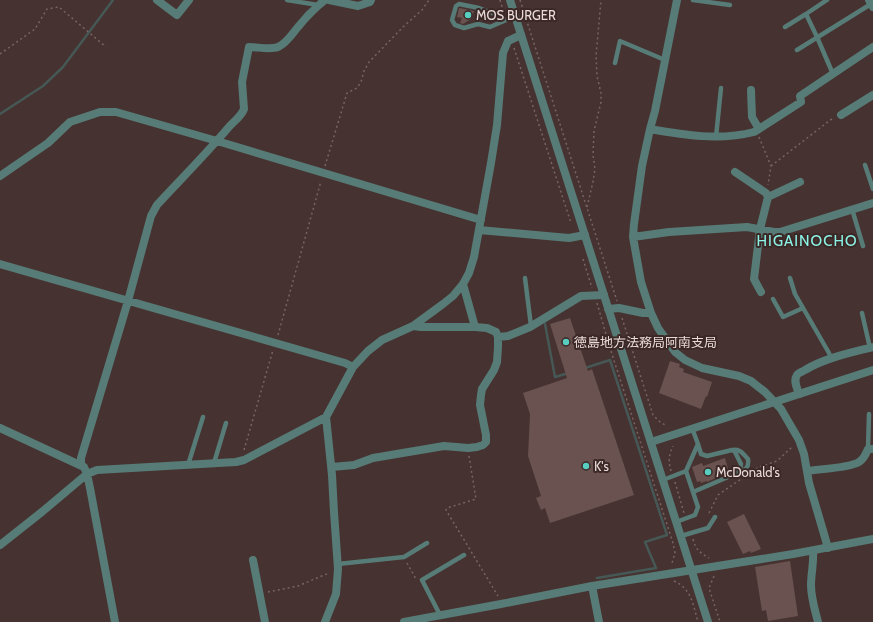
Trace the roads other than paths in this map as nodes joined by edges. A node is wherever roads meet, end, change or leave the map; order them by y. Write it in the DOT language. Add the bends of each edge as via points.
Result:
graph roads {
  1 [pos="157,0"];
  2 [pos="190,0"];
  3 [pos="287,0"];
  4 [pos="329,0"];
  5 [pos="371,0"];
  6 [pos="510,0"];
  7 [pos="677,0"];
  8 [pos="693,0"];
  9 [pos="827,0"];
  10 [pos="322,3"];
  11 [pos="871,4"];
  12 [pos="730,5"];
  13 [pos="806,14"];
  14 [pos="515,16"];
  15 [pos="506,20"];
  16 [pos="785,27"];
  17 [pos="521,36"];
  18 [pos="817,37"];
  19 [pos="873,47"];
  20 [pos="797,50"];
  21 [pos="665,60"];
  22 [pos="615,63"];
  23 [pos="833,74"];
  24 [pos="721,88"];
  25 [pos="751,90"];
  26 [pos="873,95"];
  27 [pos="841,115"];
  28 [pos="650,129"];
  29 [pos="758,130"];
  30 [pos="716,137"];
  31 [pos="217,141"];
  32 [pos="865,165"];
  33 [pos="735,172"];
  34 [pos="0,176"];
  35 [pos="800,182"];
  36 [pos="873,189"];
  37 [pos="767,195"];
  38 [pos="873,203"];
  39 [pos="852,209"];
  40 [pos="481,220"];
  41 [pos="760,229"];
  42 [pos="479,230"];
  43 [pos="585,235"];
  44 [pos="633,237"];
  45 [pos="863,246"];
  46 [pos="0,264"];
  47 [pos="525,278"];
  48 [pos="790,278"];
  49 [pos="463,284"];
  50 [pos="761,292"];
  51 [pos="604,295"];
  52 [pos="773,299"];
  53 [pos="128,301"];
  54 [pos="804,308"];
  55 [pos="608,309"];
  56 [pos="651,313"];
  57 [pos="862,313"];
  58 [pos="413,326"];
  59 [pos="531,326"];
  60 [pos="475,327"];
  61 [pos="498,337"];
  62 [pos="871,347"];
  63 [pos="831,358"];
  64 [pos="353,367"];
  65 [pos="873,370"];
  66 [pos="799,394"];
  67 [pos="774,401"];
  68 [pos="869,414"];
  69 [pos="203,417"];
  70 [pos="326,417"];
  71 [pos="226,423"];
  72 [pos="0,428"];
  73 [pos="692,428"];
  74 [pos="650,442"];
  75 [pos="698,444"];
  76 [pos="871,449"];
  77 [pos="732,450"];
  78 [pos="214,464"];
  79 [pos="81,465"];
  80 [pos="188,465"];
  81 [pos="332,467"];
  82 [pos="686,471"];
  83 [pos="807,471"];
  84 [pos="87,474"];
  85 [pos="735,474"];
  86 [pos="663,480"];
  87 [pos="693,492"];
  88 [pos="715,517"];
  89 [pos="676,522"];
  90 [pos="681,536"];
  91 [pos="873,538"];
  92 [pos="427,543"];
  93 [pos="0,545"];
  94 [pos="828,548"];
  95 [pos="813,551"];
  96 [pos="464,555"];
  97 [pos="253,560"];
  98 [pos="338,566"];
  99 [pos="691,570"];
  100 [pos="592,586"];
  101 [pos="444,617"];
  102 [pos="115,622"];
  103 [pos="265,622"];
  104 [pos="325,622"];
  105 [pos="404,622"];
  106 [pos="599,622"];
  107 [pos="708,622"];
  108 [pos="818,622"];
  1 -- 2 [label="street" via="177,15"];
  3 -- 10 [label="lane"];
  4 -- 5 [label="street" via="358,6"];
  6 -- 14 [label="street"];
  7 -- 21 [label="street"];
  8 -- 12 [label="lane"];
  9 -- 13 [label="lane"];
  10 -- 31 [label="street" via="298,26 287,41 278,47 249,46 242,82 244,109"];
  11 -- 18 [label="lane"];
  13 -- 16 [label="lane"];
  13 -- 18 [label="lane"];
  14 -- 15 [label="lane"];
  14 -- 17 [label="street"];
  15 -- 15 [label="lane" via="497,14 463,4 456,6 452,20 455,25 464,28 478,24 490,27"];
  17 -- 40 [label="street" via="508,41 503,53 497,125"];
  17 -- 43 [label="street"];
  18 -- 20 [label="lane"];
  18 -- 23 [label="lane"];
  19 -- 23 [label="street"];
  21 -- 22 [label="lane" via="620,42"];
  21 -- 28 [label="street"];
  23 -- 29 [label="street" via="800,96 801,102"];
  24 -- 30 [label="lane"];
  25 -- 29 [label="street" via="752,117"];
  26 -- 27 [label="street"];
  28 -- 30 [label="street"];
  28 -- 44 [label="street" via="642,166"];
  29 -- 30 [label="street"];
  31 -- 34 [label="street" via="116,112 100,112 70,122 48,143"];
  31 -- 40 [label="street"];
  31 -- 53 [label="street" via="157,205 151,216"];
  32 -- 36 [label="lane"];
  33 -- 37 [label="street"];
  35 -- 37 [label="street"];
  37 -- 41 [label="street"];
  38 -- 39 [label="street"];
  39 -- 41 [label="street" via="780,232"];
  39 -- 45 [label="lane"];
  40 -- 42 [label="street"];
  41 -- 44 [label="street" via="748,226"];
  41 -- 50 [label="street" via="754,279"];
  42 -- 43 [label="street" via="569,238"];
  42 -- 49 [label="street" via="474,257"];
  43 -- 51 [label="street"];
  44 -- 56 [label="street" via="641,282"];
  46 -- 53 [label="street"];
  47 -- 59 [label="lane"];
  48 -- 54 [label="lane" via="795,294"];
  49 -- 58 [label="street" via="453,296"];
  49 -- 60 [label="street"];
  51 -- 55 [label="street"];
  51 -- 59 [label="street" via="581,296"];
  52 -- 54 [label="lane" via="783,317"];
  53 -- 64 [label="street"];
  53 -- 79 [label="street"];
  54 -- 63 [label="lane"];
  55 -- 56 [label="street" via="619,308"];
  55 -- 74 [label="street"];
  56 -- 67 [label="street" via="675,352 685,360 702,368 751,381"];
  57 -- 62 [label="lane"];
  58 -- 60 [label="street"];
  58 -- 64 [label="street" via="382,340"];
  59 -- 61 [label="street" via="508,336"];
  60 -- 61 [label="street" via="492,330"];
  61 -- 81 [label="street" via="497,362 480,395 486,435 486,442 483,445 477,448 444,446 373,458 354,465"];
  62 -- 63 [label="street"];
  63 -- 66 [label="street" via="797,374 796,385"];
  64 -- 70 [label="street"];
  65 -- 66 [label="street"];
  66 -- 67 [label="street"];
  67 -- 73 [label="street"];
  67 -- 83 [label="street" via="799,440"];
  68 -- 76 [label="lane"];
  69 -- 80 [label="lane"];
  70 -- 78 [label="street" via="244,460"];
  70 -- 81 [label="street"];
  71 -- 78 [label="lane"];
  72 -- 79 [label="street"];
  73 -- 74 [label="street"];
  73 -- 75 [label="lane"];
  74 -- 86 [label="street"];
  75 -- 77 [label="lane" via="701,454 707,456"];
  75 -- 82 [label="lane"];
  76 -- 83 [label="street" via="859,462"];
  77 -- 85 [label="lane" via="740,464 740,471"];
  77 -- 85 [label="lane" via="738,450 748,459 746,470"];
  78 -- 80 [label="street"];
  79 -- 84 [label="street"];
  80 -- 84 [label="street" via="96,470"];
  81 -- 98 [label="street"];
  82 -- 86 [label="lane"];
  82 -- 87 [label="lane"];
  83 -- 94 [label="street"];
  84 -- 93 [label="street"];
  84 -- 102 [label="street"];
  85 -- 87 [label="lane"];
  86 -- 89 [label="street"];
  87 -- 89 [label="lane" via="698,507 695,515"];
  88 -- 90 [label="lane" via="708,528"];
  89 -- 90 [label="street"];
  90 -- 99 [label="street"];
  91 -- 94 [label="street"];
  92 -- 98 [label="lane" via="404,557"];
  94 -- 95 [label="street"];
  95 -- 99 [label="street"];
  95 -- 108 [label="street" via="810,583"];
  96 -- 101 [label="lane" via="422,580"];
  97 -- 103 [label="street"];
  98 -- 104 [label="street" via="336,594"];
  99 -- 100 [label="street"];
  99 -- 107 [label="street"];
  100 -- 101 [label="street"];
  100 -- 106 [label="street"];
  101 -- 105 [label="street"];
}
